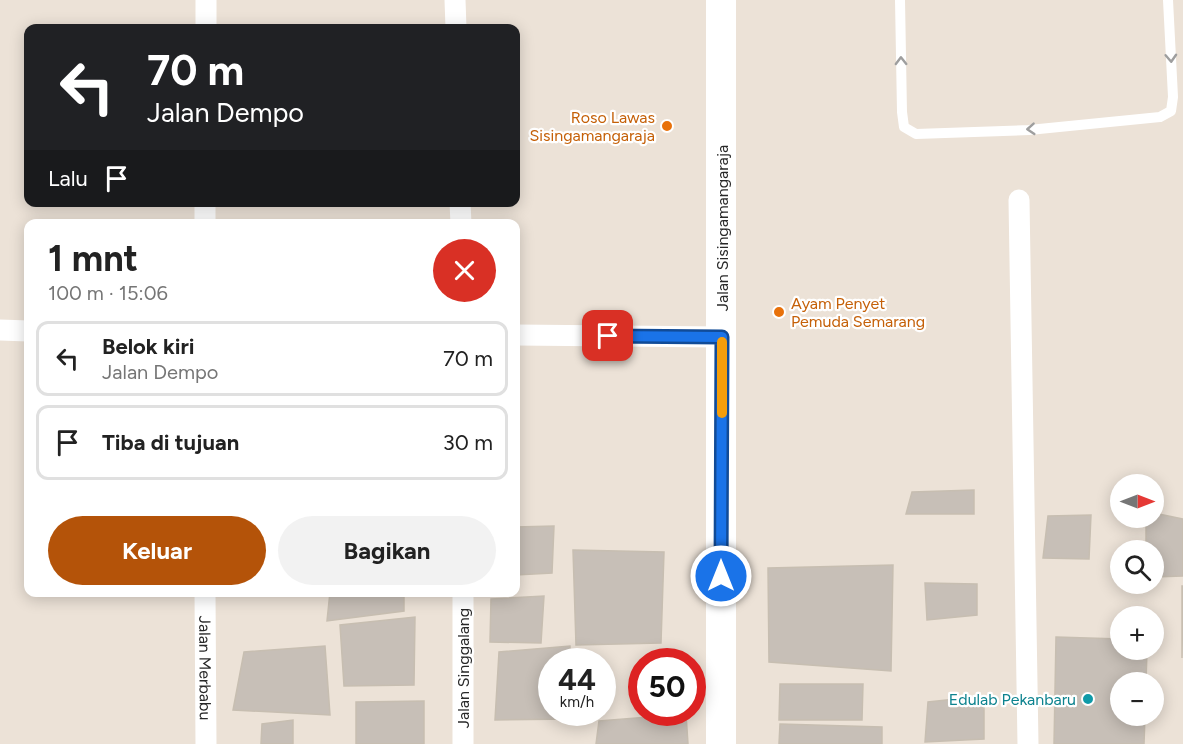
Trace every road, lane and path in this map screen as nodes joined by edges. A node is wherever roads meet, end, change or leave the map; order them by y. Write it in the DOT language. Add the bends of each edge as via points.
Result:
graph roads {
  1 [pos="206,0"];
  2 [pos="455,0"];
  3 [pos="722,0"];
  4 [pos="900,0"];
  5 [pos="1168,0"];
  6 [pos="206,24"];
  7 [pos="456,24"];
  8 [pos="1019,200"];
  9 [pos="0,330"];
  10 [pos="24,331"];
  11 [pos="520,335"];
  12 [pos="722,337"];
  13 [pos="206,597"];
  14 [pos="463,597"];
  15 [pos="206,744"];
  16 [pos="463,744"];
  17 [pos="721,744"];
  18 [pos="1028,744"];
  1 -- 6 [label="street"];
  2 -- 7 [label="street"];
  3 -- 12 [label="main road, Jalan Sisingamangaraja"];
  5 -- 4 [label="lane, one-way" via="1173,98 1171,111 1160,117 1029,130 916,134 904,127 902,112"];
  8 -- 18 [label="street"];
  9 -- 10 [label="street"];
  11 -- 12 [label="street"];
  12 -- 17 [label="main road, Jalan Sisingamangaraja"];
  13 -- 15 [label="street, Jalan Merbabu"];
  14 -- 16 [label="street, Jalan Singgalang"];
}
